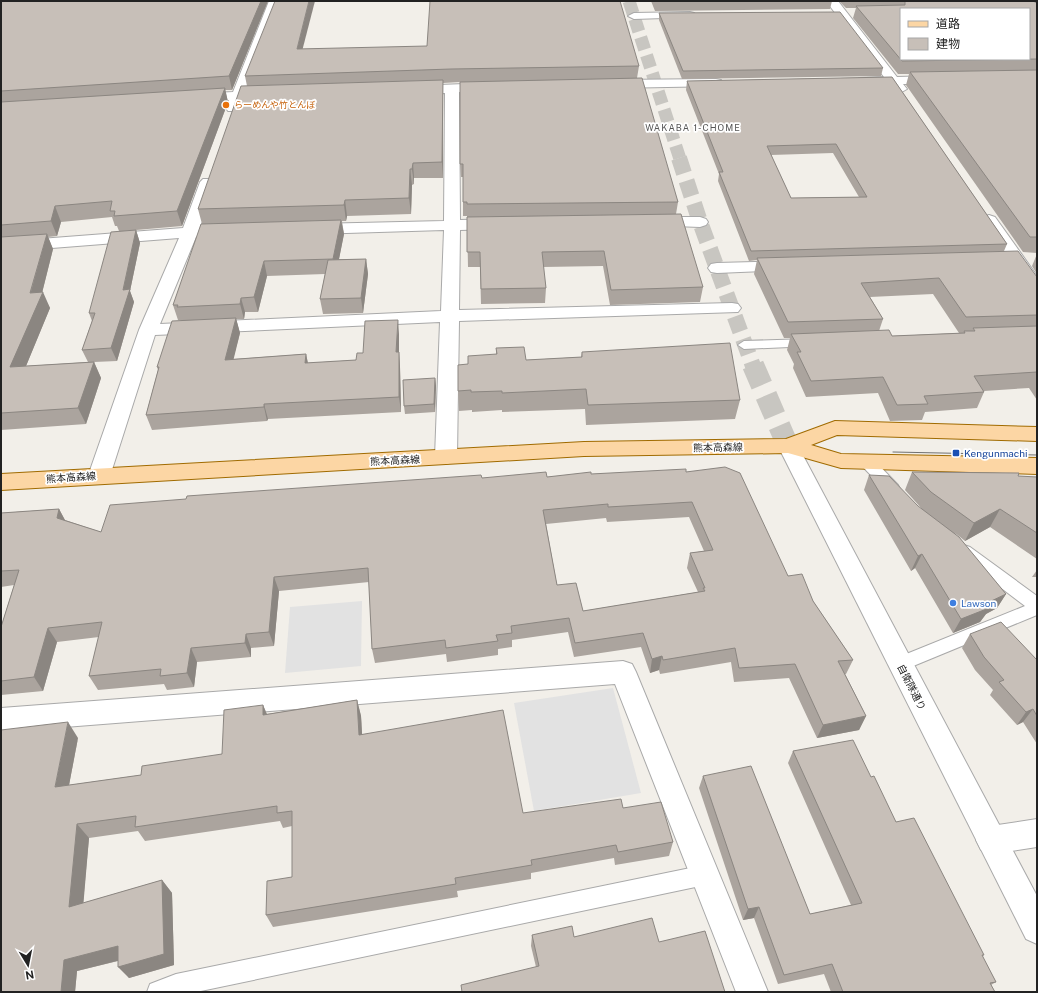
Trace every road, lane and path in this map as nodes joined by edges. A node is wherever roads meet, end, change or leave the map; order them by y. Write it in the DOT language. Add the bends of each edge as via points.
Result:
graph roads {
  1 [pos="275,1"];
  2 [pos="832,1"];
  3 [pos="825,13"];
  4 [pos="841,13"];
  5 [pos="856,13"];
  6 [pos="698,15"];
  7 [pos="634,16"];
  8 [pos="950,80"];
  9 [pos="855,81"];
  10 [pos="894,81"];
  11 [pos="727,83"];
  12 [pos="601,85"];
  13 [pos="507,87"];
  14 [pos="452,88"];
  15 [pos="404,90"];
  16 [pos="277,94"];
  17 [pos="238,95"];
  18 [pos="182,99"];
  19 [pos="907,100"];
  20 [pos="228,124"];
  21 [pos="213,167"];
  22 [pos="980,207"];
  23 [pos="638,222"];
  24 [pos="700,222"];
  25 [pos="514,224"];
  26 [pos="452,225"];
  27 [pos="301,229"];
  28 [pos="246,231"];
  29 [pos="190,232"];
  30 [pos="1,247"];
  31 [pos="1037,259"];
  32 [pos="1009,260"];
  33 [pos="804,266"];
  34 [pos="717,268"];
  35 [pos="1037,288"];
  36 [pos="732,308"];
  37 [pos="450,316"];
  38 [pos="148,330"];
  39 [pos="823,342"];
  40 [pos="744,344"];
  41 [pos="1037,434"];
  42 [pos="788,446"];
  43 [pos="446,457"];
  44 [pos="867,462"];
  45 [pos="1037,466"];
  46 [pos="99,476"];
  47 [pos="1,482"];
  48 [pos="902,499"];
  49 [pos="955,543"];
  50 [pos="1037,607"];
  51 [pos="900,664"];
  52 [pos="1,720"];
  53 [pos="1037,833"];
  54 [pos="991,840"];
  55 [pos="705,876"];
  56 [pos="1037,928"];
  57 [pos="158,992"];
  58 [pos="752,992"];
  1 -- 17 [label="street"];
  2 -- 4 [label="street"];
  3 -- 4 [label="street"];
  4 -- 5 [label="street"];
  4 -- 10 [label="street"];
  6 -- 7 [label="street"];
  8 -- 10 [label="street"];
  9 -- 10 [label="street"];
  10 -- 19 [label="street"];
  11 -- 12 [label="street"];
  13 -- 14 [label="street"];
  14 -- 15 [label="street"];
  14 -- 26 [label="street"];
  16 -- 17 [label="street"];
  17 -- 18 [label="street"];
  17 -- 20 [label="street"];
  21 -- 29 [label="street"];
  22 -- 32 [label="street"];
  23 -- 24 [label="street"];
  25 -- 26 [label="street"];
  26 -- 27 [label="street"];
  26 -- 37 [label="street"];
  28 -- 29 [label="street"];
  29 -- 30 [label="street"];
  29 -- 38 [label="street"];
  31 -- 32 [label="street"];
  32 -- 35 [label="street"];
  33 -- 34 [label="street"];
  36 -- 37 [label="street"];
  37 -- 38 [label="street"];
  37 -- 43 [label="street"];
  38 -- 46 [label="street"];
  39 -- 40 [label="lane"];
  41 -- 42 [label="main road, 熊本高森線" via="835,428"];
  42 -- 43 [label="main road, 熊本高森線" via="584,449"];
  42 -- 44 [label="main road, 熊本高森線" via="841,461"];
  42 -- 51 [label="street, 自衛隊通り"];
  43 -- 46 [label="main road, 熊本高森線"];
  44 -- 45 [label="main road, 熊本高森線"];
  44 -- 48 [label="lane"];
  46 -- 47 [label="main road, 熊本高森線"];
  49 -- 50 [label="lane"];
  50 -- 51 [label="lane"];
  51 -- 54 [label="street, 自衛隊通り"];
  52 -- 55 [label="street" via="624,672"];
  53 -- 54 [label="street"];
  54 -- 56 [label="street, 自衛隊通り"];
  55 -- 57 [label="lane" via="176,985"];
  55 -- 58 [label="street"];
}
